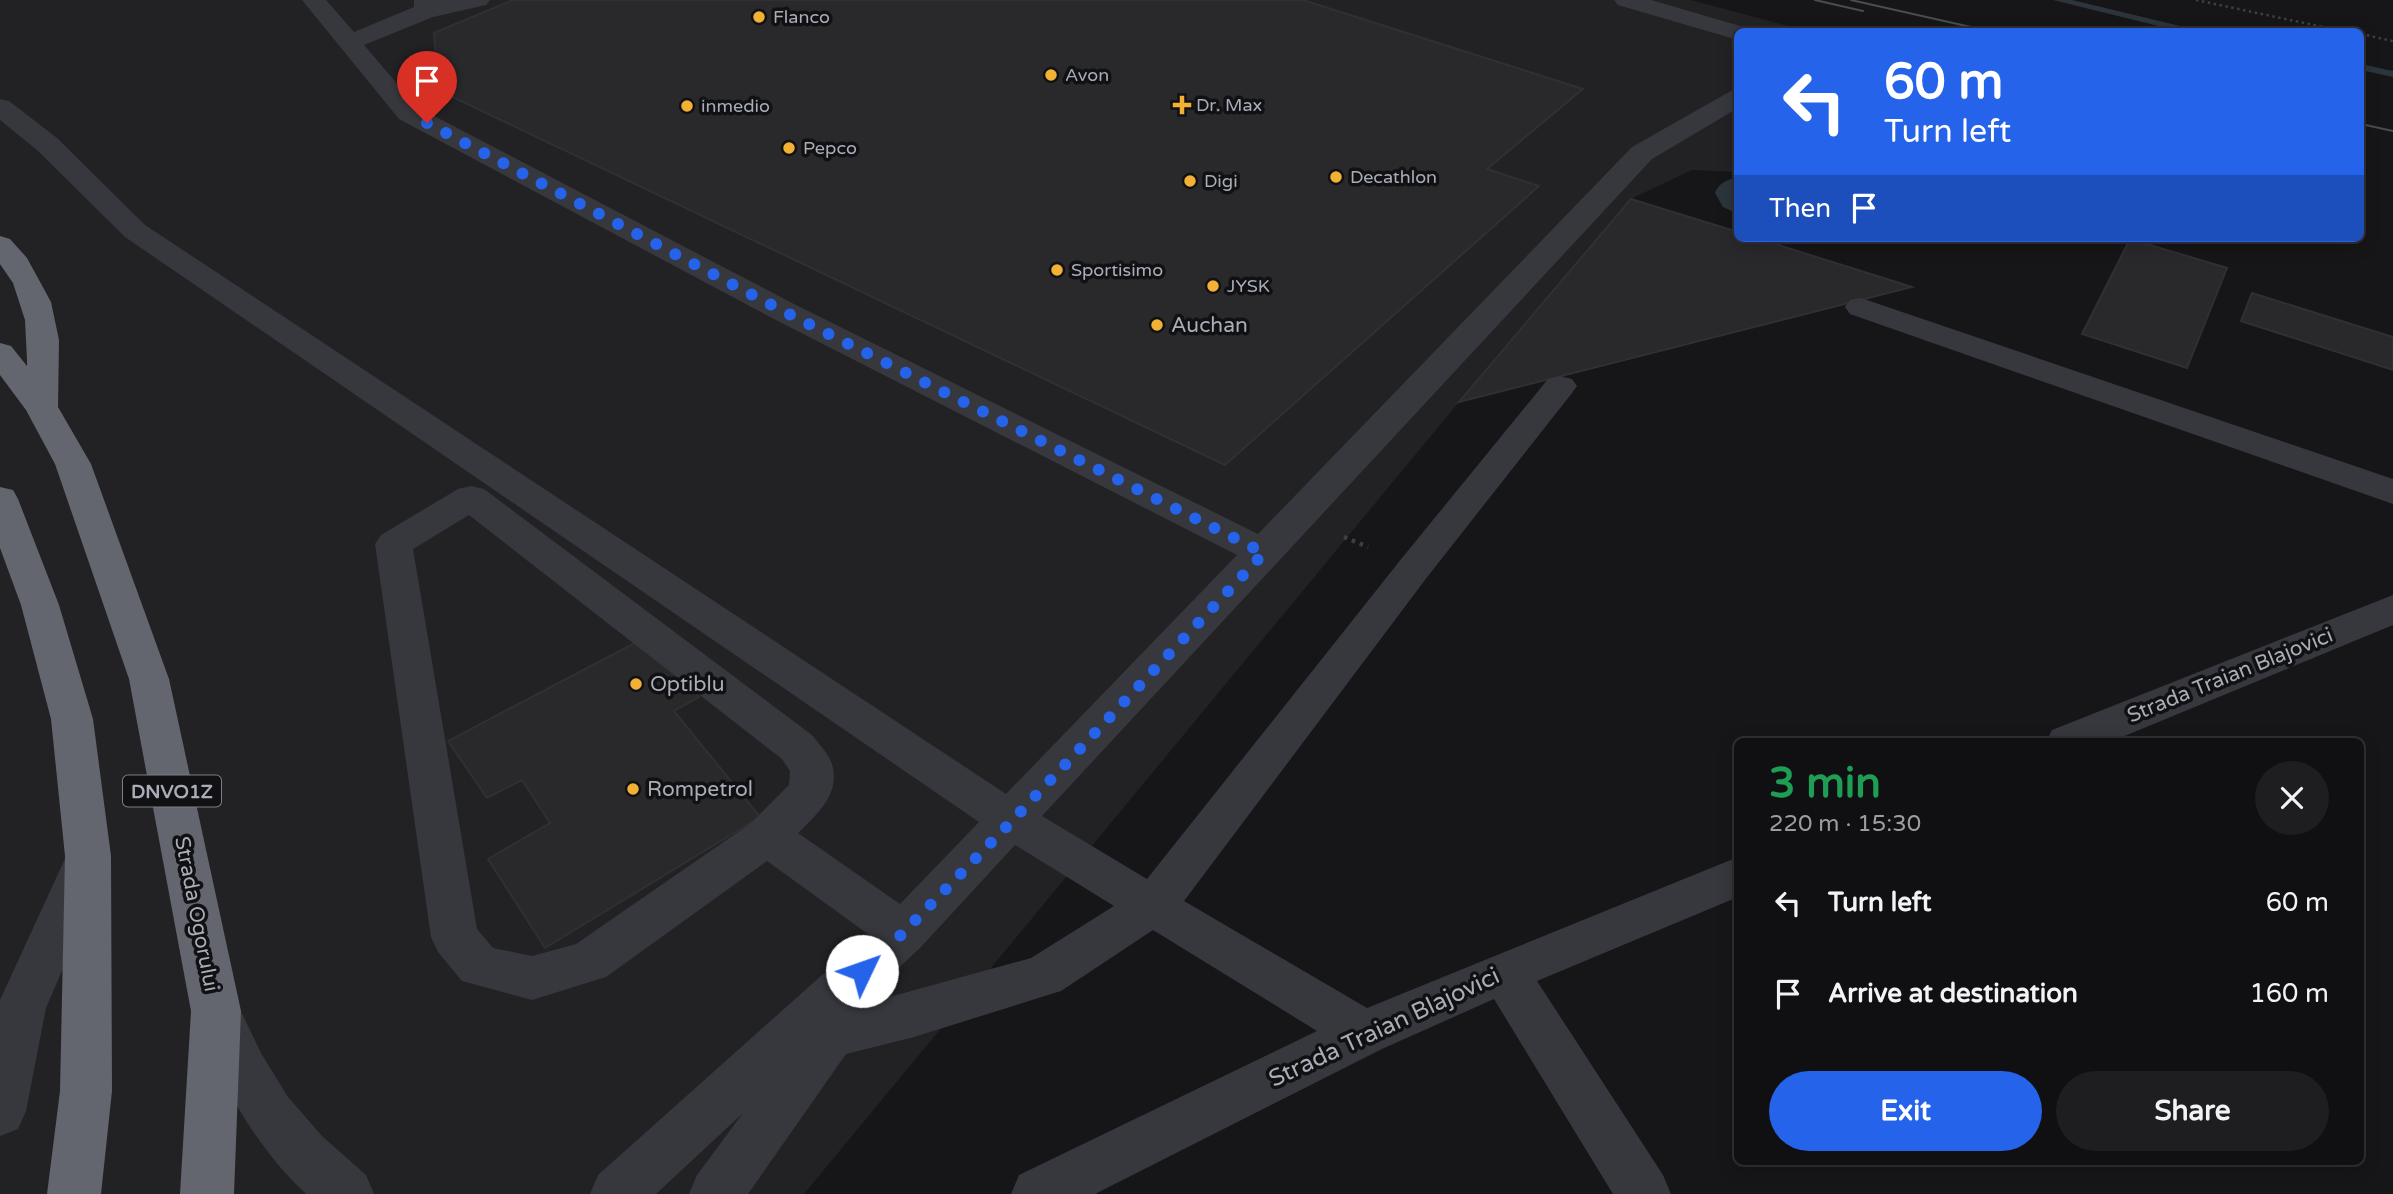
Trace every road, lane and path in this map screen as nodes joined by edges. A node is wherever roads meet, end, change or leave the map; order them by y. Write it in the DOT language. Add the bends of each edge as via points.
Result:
graph roads {
  1 [pos="314,0"];
  2 [pos="478,0"];
  3 [pos="1626,0"];
  4 [pos="2196,0"];
  5 [pos="426,6"];
  6 [pos="2328,28"];
  7 [pos="1734,32"];
  8 [pos="2364,35"];
  9 [pos="2393,41"];
  10 [pos="348,43"];
  11 [pos="1734,99"];
  12 [pos="0,107"];
  13 [pos="0,245"];
  14 [pos="1861,307"];
  15 [pos="0,353"];
  16 [pos="1560,386"];
  17 [pos="41,407"];
  18 [pos="487,489"];
  19 [pos="2393,492"];
  20 [pos="0,499"];
  21 [pos="1298,517"];
  22 [pos="1264,553"];
  23 [pos="1415,567"];
  24 [pos="2393,609"];
  25 [pos="2077,738"];
  26 [pos="1012,821"];
  27 [pos="768,836"];
  28 [pos="88,856"];
  29 [pos="1734,878"];
  30 [pos="1154,905"];
  31 [pos="903,933"];
  32 [pos="1504,972"];
  33 [pos="216,1011"];
  34 [pos="1364,1033"];
  35 [pos="831,1034"];
  36 [pos="0,1111"];
  37 [pos="74,1194"];
  38 [pos="207,1194"];
  39 [pos="347,1194"];
  40 [pos="617,1194"];
  41 [pos="716,1194"];
  42 [pos="1038,1194"];
  43 [pos="1644,1194"];
  1 -- 10 [label="street"];
  2 -- 5 [label="street"];
  3 -- 7 [label="street"];
  4 -- 6 [label="path"];
  5 -- 10 [label="street"];
  8 -- 9 [label="path"];
  10 -- 22 [label="street" via="408,113 781,310"];
  11 -- 21 [label="street" via="1642,153"];
  12 -- 18 [label="street" via="47,144 135,231"];
  13 -- 17 [label="highway" via="36,296 45,337"];
  14 -- 19 [label="street"];
  15 -- 17 [label="highway, DNVO1Z"];
  16 -- 23 [label="street"];
  17 -- 33 [label="highway, Strada Ogorului / DNVO1Z" via="73,464 149,679"];
  18 -- 26 [label="street"];
  18 -- 27 [label="street" via="797,747 812,768 810,792"];
  18 -- 27 [label="street" via="394,544 455,937 479,966 532,978 589,962"];
  20 -- 28 [label="highway" via="40,605 72,719"];
  21 -- 22 [label="street"];
  21 -- 23 [label="path"];
  22 -- 26 [label="street"];
  23 -- 30 [label="street"];
  24 -- 25 [label="street, Strada Traian Blajovici"];
  26 -- 30 [label="street"];
  26 -- 31 [label="street"];
  27 -- 31 [label="street"];
  28 -- 36 [label="street" via="21,1008"];
  28 -- 37 [label="highway" via="86,1091"];
  29 -- 32 [label="street, Strada Traian Blajovici"];
  30 -- 34 [label="street"];
  30 -- 35 [label="street" via="1044,976"];
  31 -- 35 [label="street"];
  31 -- 40 [label="street"];
  32 -- 34 [label="street, Strada Traian Blajovici"];
  32 -- 43 [label="street"];
  33 -- 38 [label="highway, Strada Ogorului / DNVO1Z"];
  33 -- 39 [label="street" via="263,1108 311,1165"];
  34 -- 42 [label="street, Strada Traian Blajovici"];
  35 -- 41 [label="street"];
}
